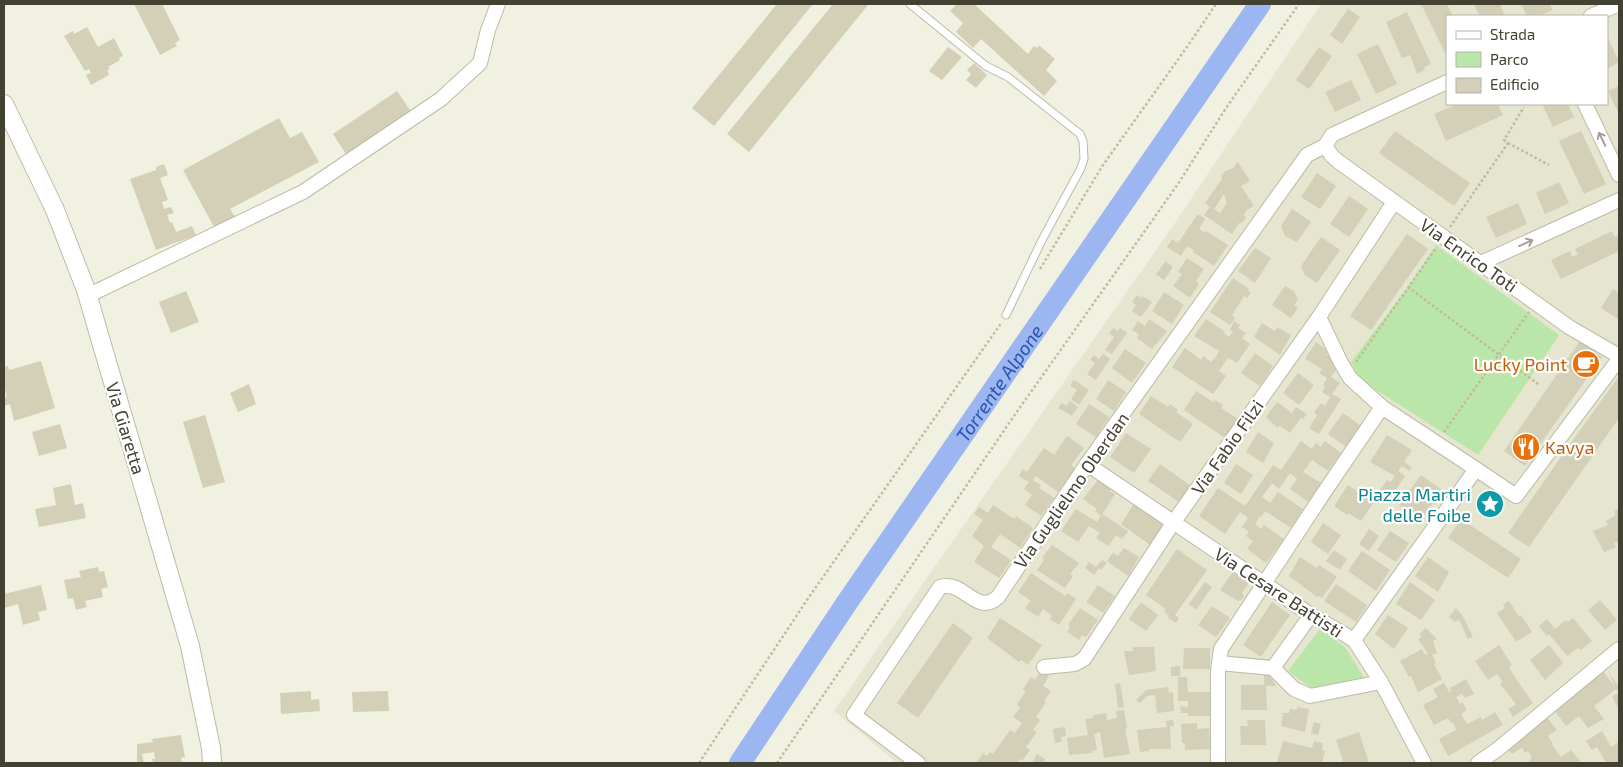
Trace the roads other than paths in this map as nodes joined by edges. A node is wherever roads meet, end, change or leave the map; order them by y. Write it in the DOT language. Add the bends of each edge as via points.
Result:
graph roads {
  1 [pos="498,4"];
  2 [pos="910,4"];
  3 [pos="1619,4"];
  4 [pos="1593,15"];
  5 [pos="1446,82"];
  6 [pos="4,104"];
  7 [pos="1585,105"];
  8 [pos="1325,146"];
  9 [pos="1619,175"];
  10 [pos="1619,200"];
  11 [pos="1394,202"];
  12 [pos="1481,263"];
  13 [pos="88,296"];
  14 [pos="1006,315"];
  15 [pos="1319,317"];
  16 [pos="1619,357"];
  17 [pos="1382,407"];
  18 [pos="1087,464"];
  19 [pos="1476,469"];
  20 [pos="1173,524"];
  21 [pos="1264,583"];
  22 [pos="1311,615"];
  23 [pos="1354,640"];
  24 [pos="1619,649"];
  25 [pos="1219,663"];
  26 [pos="1044,667"];
  27 [pos="1273,668"];
  28 [pos="1381,682"];
  29 [pos="212,763"];
  30 [pos="918,763"];
  31 [pos="1218,763"];
  32 [pos="1424,763"];
  33 [pos="1478,763"];
  1 -- 13 [label="street" via="480,63 441,99 303,192"];
  2 -- 14 [label="lane" via="986,66 1008,77 1043,104 1080,134 1084,141 1081,168"];
  3 -- 4 [label="street"];
  5 -- 8 [label="street, Via Guglielmo Oberdan" via="1332,135"];
  6 -- 13 [label="street, Via Giaretta" via="55,210"];
  9 -- 7 [label="street, one-way"];
  8 -- 11 [label="street, Via Enrico Toti" via="1332,156"];
  8 -- 18 [label="street, Via Guglielmo Oberdan" via="1307,154"];
  12 -- 10 [label="street, one-way"];
  11 -- 12 [label="street, Via Enrico Toti"];
  11 -- 15 [label="street, Via Fabio Filzi"];
  12 -- 16 [label="street, Via Enrico Toti" via="1568,327"];
  13 -- 29 [label="street, Via Giaretta" via="190,646"];
  15 -- 17 [label="street" via="1350,378"];
  15 -- 20 [label="street, Via Fabio Filzi"];
  16 -- 19 [label="street" via="1516,496"];
  17 -- 19 [label="street"];
  17 -- 21 [label="street"];
  18 -- 20 [label="street, Via Cesare Battisti"];
  18 -- 30 [label="street, Via Guglielmo Oberdan" via="998,597 983,604 954,586 940,587 854,716"];
  19 -- 23 [label="street"];
  20 -- 21 [label="street, Via Cesare Battisti"];
  20 -- 26 [label="street, Via Fabio Filzi" via="1084,659 1074,664"];
  21 -- 22 [label="street, Via Cesare Battisti"];
  21 -- 25 [label="street" via="1221,649"];
  22 -- 23 [label="street, Via Cesare Battisti"];
  22 -- 27 [label="street"];
  23 -- 28 [label="street, Via Cesare Battisti"];
  24 -- 33 [label="street"];
  25 -- 27 [label="street"];
  25 -- 31 [label="street"];
  27 -- 28 [label="street" via="1294,689 1310,696"];
  28 -- 32 [label="street, Via Cesare Battisti"];
}
